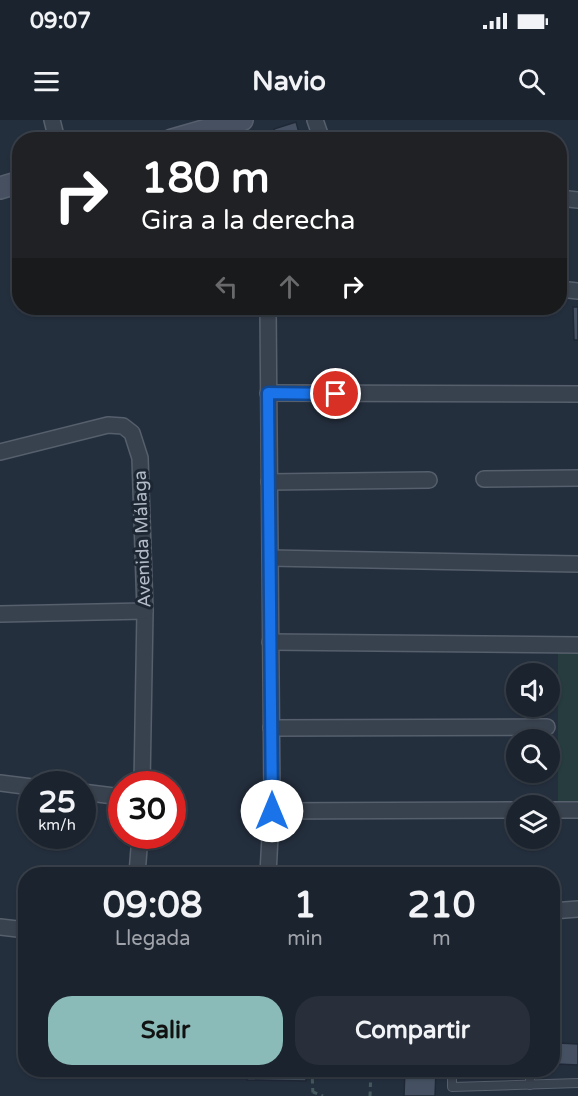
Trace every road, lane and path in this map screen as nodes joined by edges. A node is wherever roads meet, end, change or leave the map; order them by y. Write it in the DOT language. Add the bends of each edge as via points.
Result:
graph roads {
  1 [pos="242,120"];
  2 [pos="200,132"];
  3 [pos="268,315"];
  4 [pos="268,393"];
  5 [pos="578,394"];
  6 [pos="0,452"];
  7 [pos="578,478"];
  8 [pos="484,479"];
  9 [pos="429,480"];
  10 [pos="269,482"];
  11 [pos="270,558"];
  12 [pos="578,564"];
  13 [pos="144,611"];
  14 [pos="0,614"];
  15 [pos="270,642"];
  16 [pos="578,645"];
  17 [pos="271,728"];
  18 [pos="547,728"];
  19 [pos="142,771"];
  20 [pos="0,783"];
  21 [pos="18,785"];
  22 [pos="506,810"];
  23 [pos="560,810"];
  24 [pos="578,810"];
  25 [pos="272,811"];
  26 [pos="139,849"];
  27 [pos="138,867"];
  28 [pos="268,867"];
  29 [pos="578,909"];
  30 [pos="560,910"];
  31 [pos="0,927"];
  32 [pos="18,929"];
  33 [pos="312,1077"];
  34 [pos="371,1077"];
  35 [pos="452,1077"];
  36 [pos="530,1077"];
  37 [pos="578,1083"];
  38 [pos="530,1085"];
  39 [pos="313,1094"];
  40 [pos="323,1096"];
  41 [pos="370,1096"];
  1 -- 2 [label="street"];
  3 -- 4 [label="street"];
  4 -- 5 [label="street"];
  4 -- 10 [label="street"];
  6 -- 13 [label="street, Avenida Málaga" via="108,425 123,426 132,433 140,459"];
  7 -- 8 [label="street"];
  9 -- 10 [label="street"];
  10 -- 11 [label="street"];
  11 -- 12 [label="street"];
  11 -- 15 [label="street"];
  13 -- 14 [label="street"];
  13 -- 19 [label="street, Avenida Málaga"];
  15 -- 16 [label="street"];
  15 -- 17 [label="street"];
  17 -- 18 [label="street"];
  17 -- 25 [label="street"];
  20 -- 21 [label="street"];
  22 -- 25 [label="street"];
  23 -- 24 [label="street"];
  25 -- 28 [label="street"];
  26 -- 27 [label="street"];
  29 -- 30 [label="street"];
  31 -- 32 [label="street"];
  33 -- 39 [label="path"];
  34 -- 41 [label="path"];
  35 -- 38 [label="lane" via="452,1087"];
  36 -- 38 [label="lane"];
  37 -- 38 [label="lane"];
  39 -- 40 [label="path"];
}
